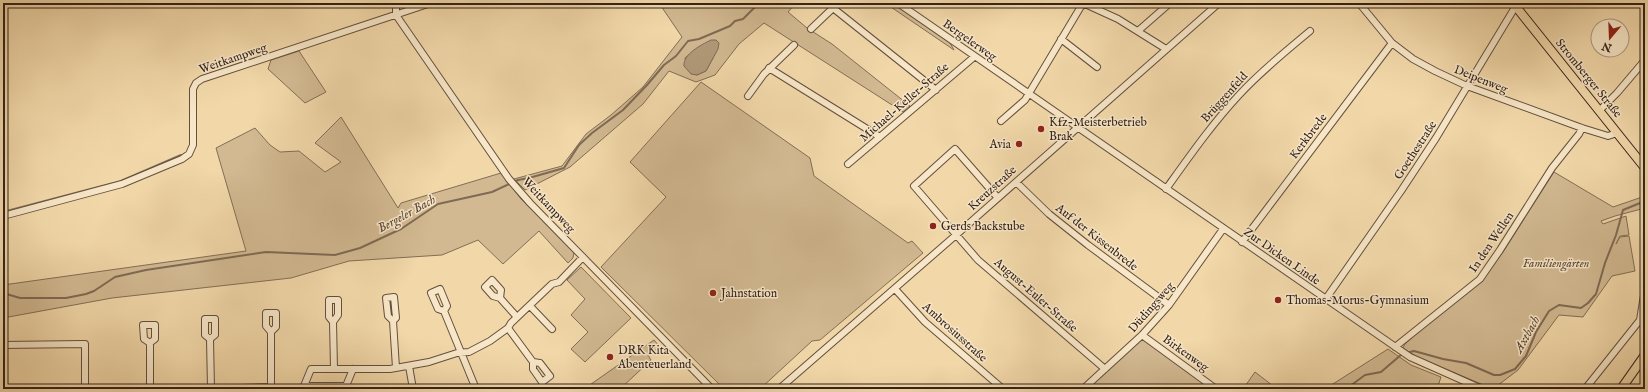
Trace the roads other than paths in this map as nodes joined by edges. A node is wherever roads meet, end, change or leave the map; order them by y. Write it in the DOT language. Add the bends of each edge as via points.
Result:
graph roads {
  1 [pos="396,3"];
  2 [pos="431,3"];
  3 [pos="898,3"];
  4 [pos="1083,3"];
  5 [pos="1170,3"];
  6 [pos="1219,3"];
  7 [pos="1359,3"];
  8 [pos="1516,4"];
  9 [pos="396,15"];
  10 [pos="811,29"];
  11 [pos="1138,31"];
  12 [pos="1310,31"];
  13 [pos="1061,39"];
  14 [pos="1392,43"];
  15 [pos="794,45"];
  16 [pos="1166,49"];
  17 [pos="974,56"];
  18 [pos="1645,60"];
  19 [pos="1097,67"];
  20 [pos="769,68"];
  21 [pos="1467,86"];
  22 [pos="936,90"];
  23 [pos="1029,93"];
  24 [pos="748,96"];
  25 [pos="1600,110"];
  26 [pos="1001,121"];
  27 [pos="1077,128"];
  28 [pos="1582,128"];
  29 [pos="1617,133"];
  30 [pos="880,137"];
  31 [pos="848,164"];
  32 [pos="1645,168"];
  33 [pos="1016,182"];
  34 [pos="1166,189"];
  35 [pos="998,198"];
  36 [pos="3,216"];
  37 [pos="1223,229"];
  38 [pos="956,235"];
  39 [pos="1242,242"];
  40 [pos="583,257"];
  41 [pos="895,289"];
  42 [pos="1645,289"];
  43 [pos="500,298"];
  44 [pos="1325,300"];
  45 [pos="1169,305"];
  46 [pos="530,306"];
  47 [pos="444,311"];
  48 [pos="517,317"];
  49 [pos="393,321"];
  50 [pos="333,322"];
  51 [pos="1643,322"];
  52 [pos="508,328"];
  53 [pos="552,329"];
  54 [pos="271,332"];
  55 [pos="1142,335"];
  56 [pos="210,339"];
  57 [pos="150,343"];
  58 [pos="3,345"];
  59 [pos="1395,347"];
  60 [pos="462,352"];
  61 [pos="1645,355"];
  62 [pos="533,362"];
  63 [pos="409,366"];
  64 [pos="396,368"];
  65 [pos="1105,368"];
  66 [pos="334,369"];
  67 [pos="353,369"];
  68 [pos="347,387"];
  69 [pos="274,388"];
  70 [pos="302,388"];
  71 [pos="85,389"];
  72 [pos="112,389"];
  73 [pos="151,389"];
  74 [pos="210,389"];
  75 [pos="413,389"];
  76 [pos="476,389"];
  77 [pos="712,389"];
  78 [pos="779,389"];
  79 [pos="1003,389"];
  80 [pos="1083,389"];
  81 [pos="1216,389"];
  82 [pos="1482,389"];
  83 [pos="1585,389"];
  84 [pos="1621,389"];
  1 -- 9 [label="street"];
  2 -- 9 [label="street, Weitkampweg"];
  3 -- 17 [label="street, Bergelerweg"];
  4 -- 11 [label="street"];
  4 -- 13 [label="street"];
  5 -- 11 [label="street"];
  6 -- 16 [label="street, Kreuzstraße"];
  7 -- 14 [label="street, Deipenweg"];
  8 -- 21 [label="street, Goethestraße"];
  8 -- 25 [label="main road, Stromberger Straße"];
  9 -- 36 [label="street, Weitkampweg" via="196,83 193,89 193,145 189,154 182,159 122,184"];
  9 -- 40 [label="street, Weitkampweg" via="509,179"];
  10 -- 22 [label="street" via="833,8"];
  11 -- 16 [label="street"];
  12 -- 34 [label="street, Brüggenfeld" via="1239,95 1201,140"];
  13 -- 19 [label="street"];
  13 -- 23 [label="street"];
  14 -- 21 [label="street, Deipenweg" via="1413,59"];
  14 -- 39 [label="street, Kerkbrede"];
  15 -- 20 [label="street"];
  16 -- 27 [label="street, Kreuzstraße"];
  17 -- 22 [label="street, Michael-Keller-Straße"];
  17 -- 23 [label="street, Bergelerweg"];
  18 -- 25 [label="street"];
  20 -- 24 [label="street"];
  20 -- 30 [label="street"];
  21 -- 28 [label="street, Deipenweg"];
  21 -- 44 [label="street, Goethestraße" via="1402,191"];
  22 -- 30 [label="street, Michael-Keller-Straße"];
  23 -- 26 [label="street" via="1025,100"];
  23 -- 27 [label="street, Bergelerweg"];
  25 -- 29 [label="main road, Stromberger Straße"];
  27 -- 33 [label="street, Kreuzstraße"];
  27 -- 34 [label="street, Zur Dicken Linde"];
  28 -- 29 [label="street, Deipenweg" via="1608,136"];
  28 -- 59 [label="street, In den Wellen" via="1552,168 1480,279"];
  29 -- 32 [label="main road, Stromberger Straße"];
  30 -- 31 [label="street, Michael-Keller-Straße"];
  33 -- 35 [label="street, Kreuzstraße"];
  33 -- 45 [label="street, Auf der Kissenbrede" via="1054,218"];
  34 -- 37 [label="street, Zur Dicken Linde"];
  35 -- 38 [label="street, Kreuzstraße"];
  35 -- 38 [label="street, August-Euler-Straße" via="955,150 914,186"];
  37 -- 39 [label="street, Zur Dicken Linde"];
  37 -- 45 [label="street, Düdingsweg"];
  38 -- 41 [label="street, Kreuzstraße"];
  38 -- 65 [label="street, August-Euler-Straße" via="978,260"];
  39 -- 44 [label="street, Zur Dicken Linde"];
  40 -- 46 [label="street" via="559,282 552,284"];
  40 -- 77 [label="street, Weitkampweg"];
  41 -- 78 [label="street, Kreuzstraße"];
  41 -- 79 [label="street, Ambrosiusstraße" via="925,322"];
  42 -- 51 [label="street"];
  43 -- 48 [label="street"];
  44 -- 59 [label="street, Zur Dicken Linde"];
  45 -- 55 [label="street, Düdingsweg"];
  46 -- 48 [label="street"];
  46 -- 53 [label="street"];
  47 -- 60 [label="street"];
  48 -- 52 [label="street"];
  49 -- 64 [label="street"];
  50 -- 66 [label="street"];
  51 -- 83 [label="street"];
  52 -- 60 [label="street" via="469,352"];
  52 -- 62 [label="street"];
  54 -- 69 [label="street"];
  55 -- 65 [label="street, Düdingsweg"];
  55 -- 81 [label="street, Birkenweg"];
  56 -- 74 [label="street"];
  57 -- 73 [label="street"];
  58 -- 71 [label="street" via="85,344"];
  59 -- 82 [label="street, Zur Dicken Linde" via="1410,357"];
  60 -- 63 [label="street"];
  60 -- 76 [label="street"];
  61 -- 84 [label="main road"];
  63 -- 64 [label="street"];
  63 -- 75 [label="street"];
  64 -- 67 [label="street"];
  65 -- 80 [label="street, Düdingsweg"];
  66 -- 67 [label="street"];
  66 -- 70 [label="street" via="311,369"];
  67 -- 68 [label="street"];
  68 -- 70 [label="street"];
  69 -- 74 [label="street"];
  72 -- 73 [label="street"];
}
